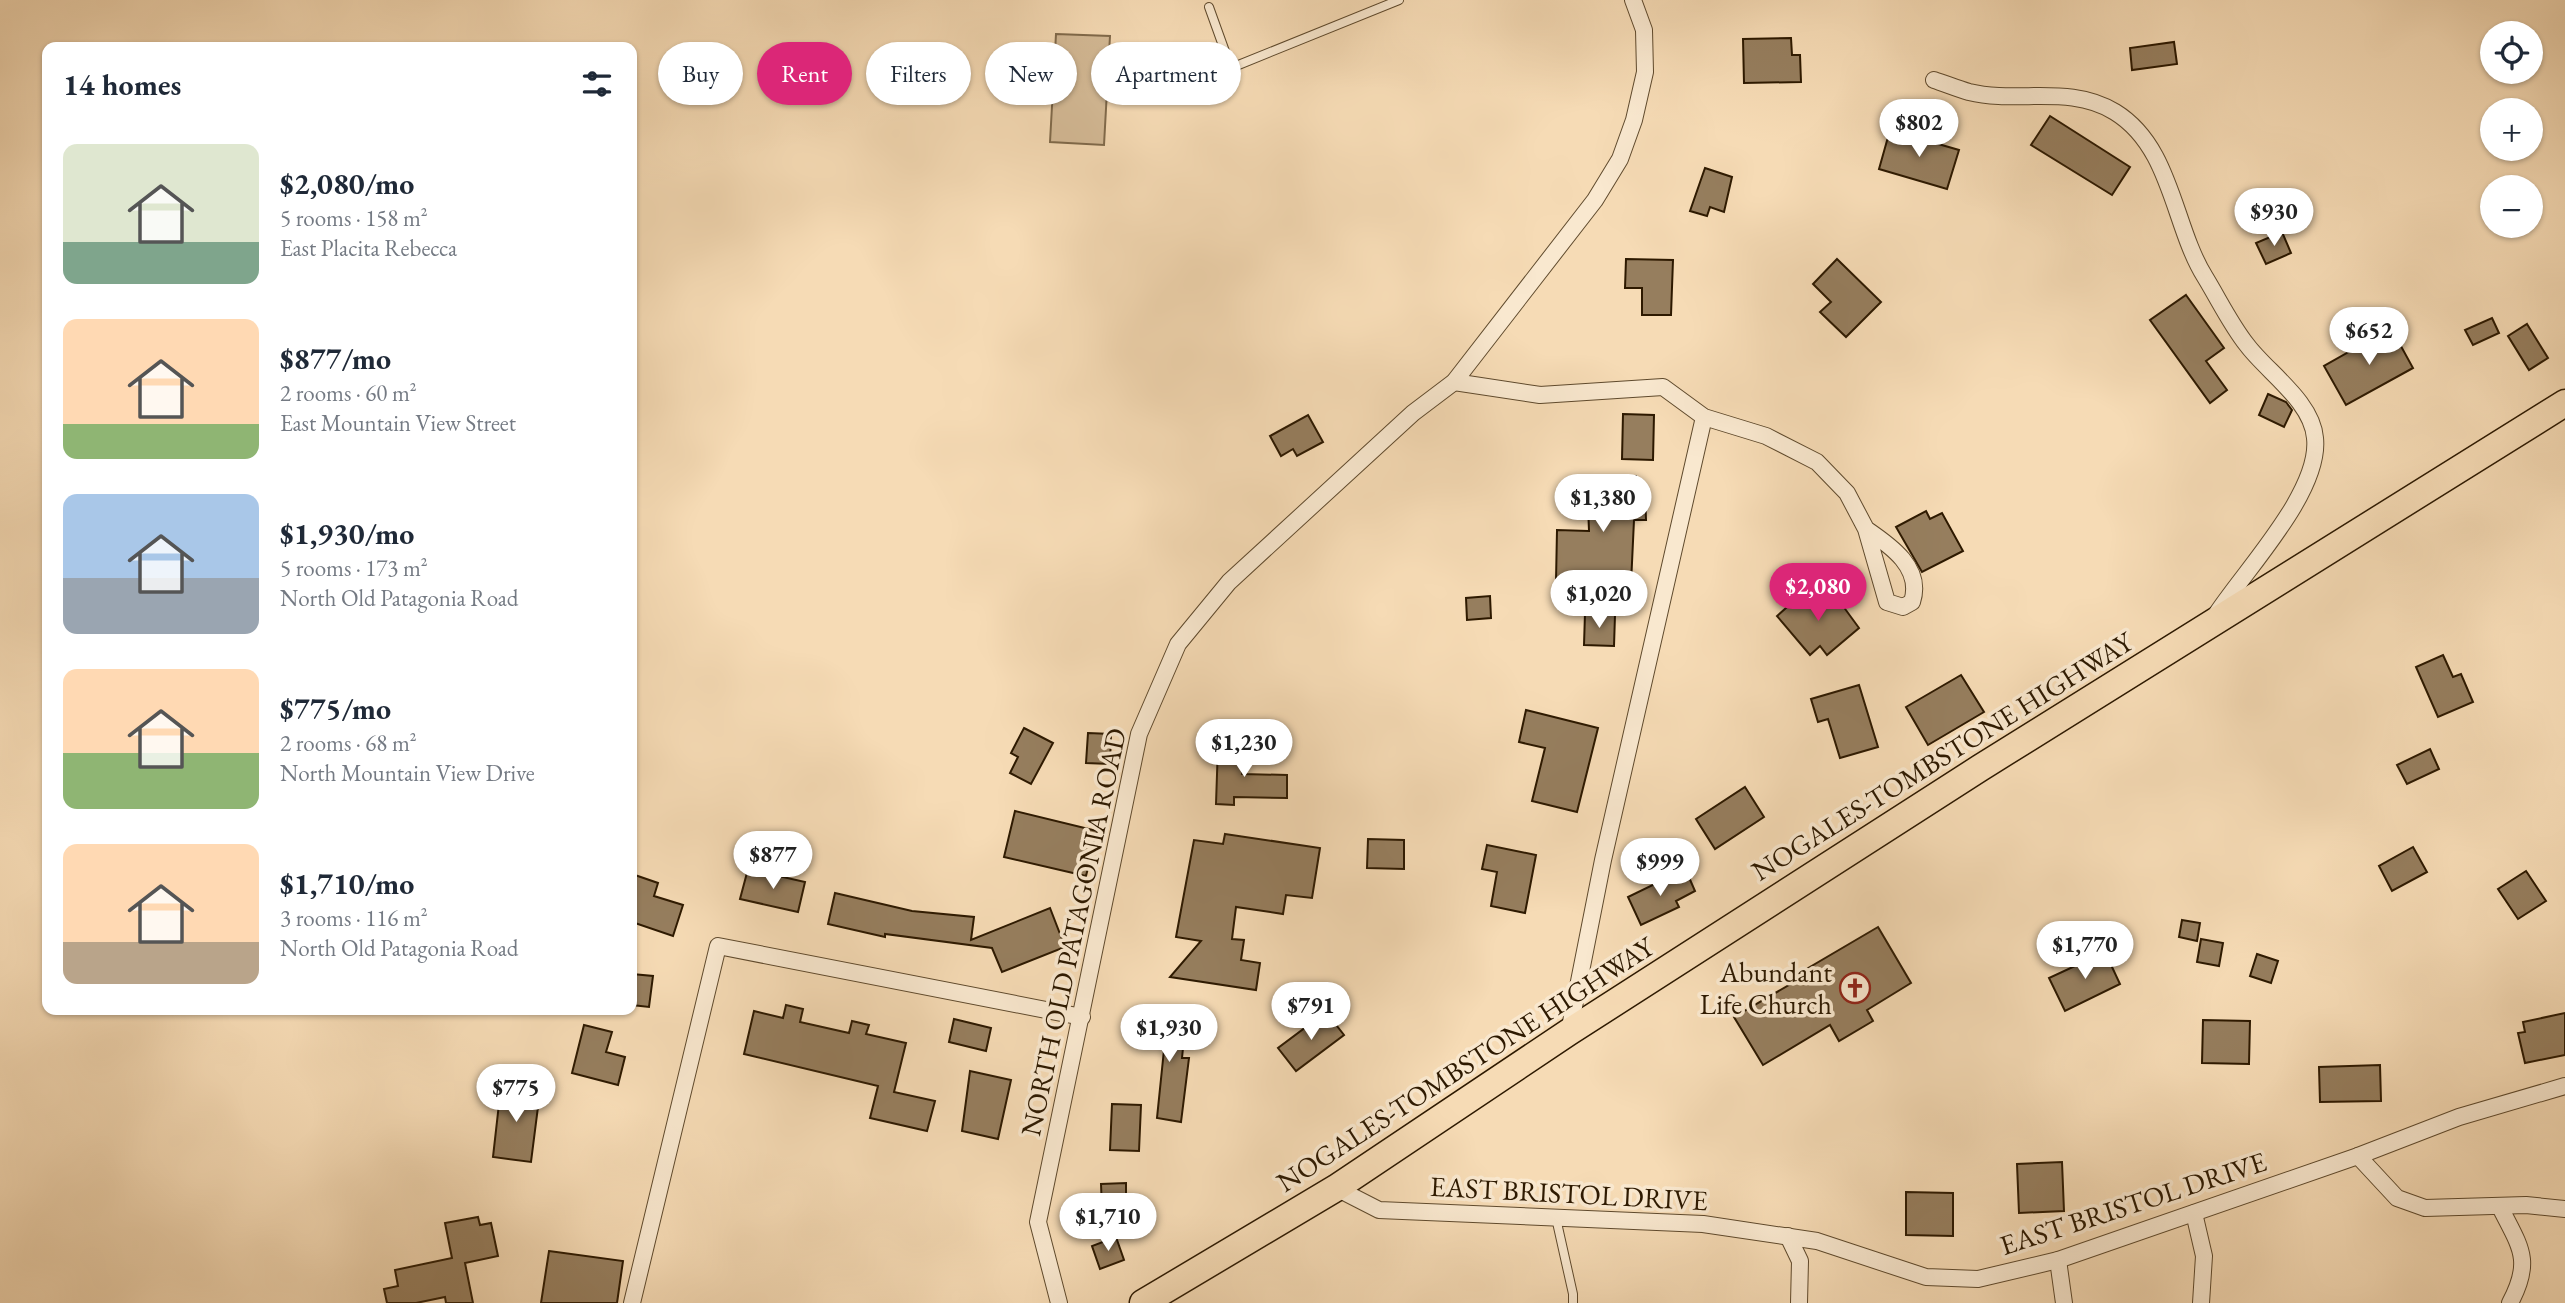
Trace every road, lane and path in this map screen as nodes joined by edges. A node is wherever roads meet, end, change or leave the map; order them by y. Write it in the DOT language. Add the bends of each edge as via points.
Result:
graph roads {
  1 [pos="1399,0"];
  2 [pos="1633,0"];
  3 [pos="1209,7"];
  4 [pos="1934,80"];
  5 [pos="1454,382"];
  6 [pos="2565,403"];
  7 [pos="1704,417"];
  8 [pos="1866,529"];
  9 [pos="2210,624"];
  10 [pos="1082,1017"];
  11 [pos="1569,1032"];
  12 [pos="2565,1086"];
  13 [pos="2358,1156"];
  14 [pos="1336,1188"];
  15 [pos="2500,1207"];
  16 [pos="2565,1209"];
  17 [pos="2194,1213"];
  18 [pos="1556,1218"];
  19 [pos="1788,1237"];
  20 [pos="2058,1260"];
  21 [pos="632,1303"];
  22 [pos="1059,1303"];
  23 [pos="1143,1303"];
  24 [pos="1573,1303"];
  25 [pos="1799,1303"];
  26 [pos="2064,1303"];
  27 [pos="2201,1303"];
  28 [pos="2510,1303"];
  1 -- 3 [label="lane" via="1231,68"];
  2 -- 5 [label="street, NORTH OLD PATAGONIA ROAD" via="1644,30 1645,72 1620,159 1595,200"];
  4 -- 9 [label="street" via="1971,93 2079,97 2115,112 2140,134 2172,192 2201,271 2248,347 2277,374 2304,411 2315,438 2310,476 2270,542"];
  5 -- 7 [label="street" via="1541,395 1663,387"];
  5 -- 10 [label="street, NORTH OLD PATAGONIA ROAD" via="1413,413 1228,582 1178,645 1139,734"];
  6 -- 9 [label="main road, NOGALES-TOMBSTONE HIGHWAY"];
  7 -- 8 [label="street" via="1766,436 1817,462 1847,493"];
  7 -- 11 [label="street" via="1603,860"];
  9 -- 11 [label="main road, NOGALES-TOMBSTONE HIGHWAY"];
  10 -- 21 [label="street" via="718,946"];
  10 -- 22 [label="street, NORTH OLD PATAGONIA ROAD" via="1038,1222"];
  11 -- 14 [label="main road, NOGALES-TOMBSTONE HIGHWAY"];
  12 -- 13 [label="street, EAST BRISTOL DRIVE" via="2459,1117"];
  13 -- 15 [label="street" via="2397,1198 2425,1208"];
  13 -- 17 [label="street, EAST BRISTOL DRIVE"];
  14 -- 18 [label="street, EAST BRISTOL DRIVE" via="1379,1210"];
  14 -- 23 [label="main road, NOGALES-TOMBSTONE HIGHWAY"];
  15 -- 16 [label="street"];
  15 -- 28 [label="street" via="2521,1250 2523,1279"];
  17 -- 20 [label="street, EAST BRISTOL DRIVE"];
  17 -- 27 [label="street" via="2204,1256"];
  18 -- 19 [label="street, EAST BRISTOL DRIVE" via="1703,1224"];
  18 -- 24 [label="lane"];
  19 -- 20 [label="street, EAST BRISTOL DRIVE" via="1817,1241 1926,1277 1978,1279"];
  19 -- 25 [label="street" via="1800,1261"];
  20 -- 26 [label="street"];
}
